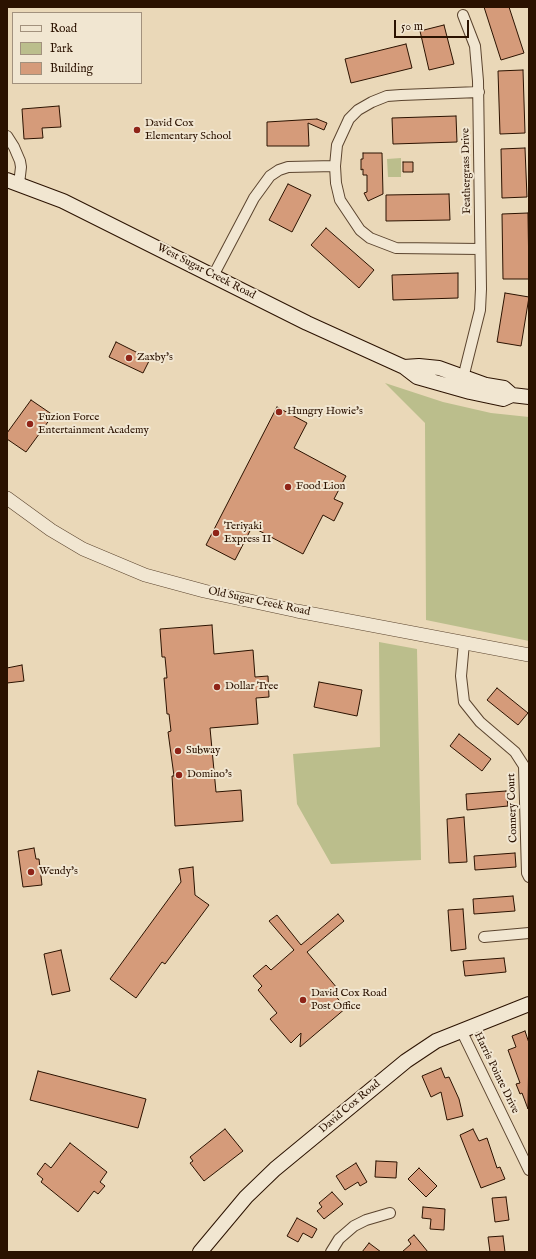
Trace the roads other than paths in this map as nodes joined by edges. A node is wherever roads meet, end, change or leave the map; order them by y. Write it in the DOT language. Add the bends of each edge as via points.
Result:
graph roads {
  1 [pos="463,15"];
  2 [pos="479,92"];
  3 [pos="7,136"];
  4 [pos="335,166"];
  5 [pos="13,182"];
  6 [pos="480,249"];
  7 [pos="213,276"];
  8 [pos="404,367"];
  9 [pos="463,378"];
  10 [pos="512,395"];
  11 [pos="529,397"];
  12 [pos="7,498"];
  13 [pos="464,643"];
  14 [pos="529,655"];
  15 [pos="529,877"];
  16 [pos="529,933"];
  17 [pos="484,936"];
  18 [pos="529,1004"];
  19 [pos="461,1030"];
  20 [pos="529,1170"];
  21 [pos="390,1213"];
  22 [pos="200,1252"];
  23 [pos="331,1252"];
  1 -- 2 [label="street, Feathergrass Drive" via="475,46"];
  2 -- 4 [label="street" via="387,96 372,102 349,119 337,145"];
  2 -- 6 [label="street, Feathergrass Drive"];
  3 -- 5 [label="street" via="21,167"];
  4 -- 6 [label="street" via="340,200 360,230 370,238 396,248"];
  4 -- 7 [label="street" via="293,167 278,170 270,176 254,198"];
  5 -- 7 [label="main road, West Sugar Creek Road" via="64,201"];
  6 -- 9 [label="street, Feathergrass Drive" via="480,310"];
  7 -- 8 [label="main road, West Sugar Creek Road"];
  8 -- 9 [label="main road, West Sugar Creek Road" via="439,368"];
  8 -- 10 [label="main road, West Sugar Creek Road" via="417,377 470,392 503,399"];
  9 -- 10 [label="main road, West Sugar Creek Road" via="504,388"];
  10 -- 11 [label="main road, West Sugar Creek Road"];
  12 -- 13 [label="street, Old Sugar Creek Road" via="51,530 83,549 146,575 204,591 297,611"];
  13 -- 14 [label="street, Old Sugar Creek Road"];
  13 -- 15 [label="street, Connery Court" via="461,676 464,702 480,722 515,752 524,766"];
  16 -- 17 [label="street"];
  18 -- 19 [label="main road, David Cox Road"];
  19 -- 20 [label="street, Harris Pointe Drive"];
  19 -- 22 [label="main road, David Cox Road" via="436,1041 406,1061 275,1169 246,1197"];
  21 -- 23 [label="street" via="354,1226 339,1239"];
}
